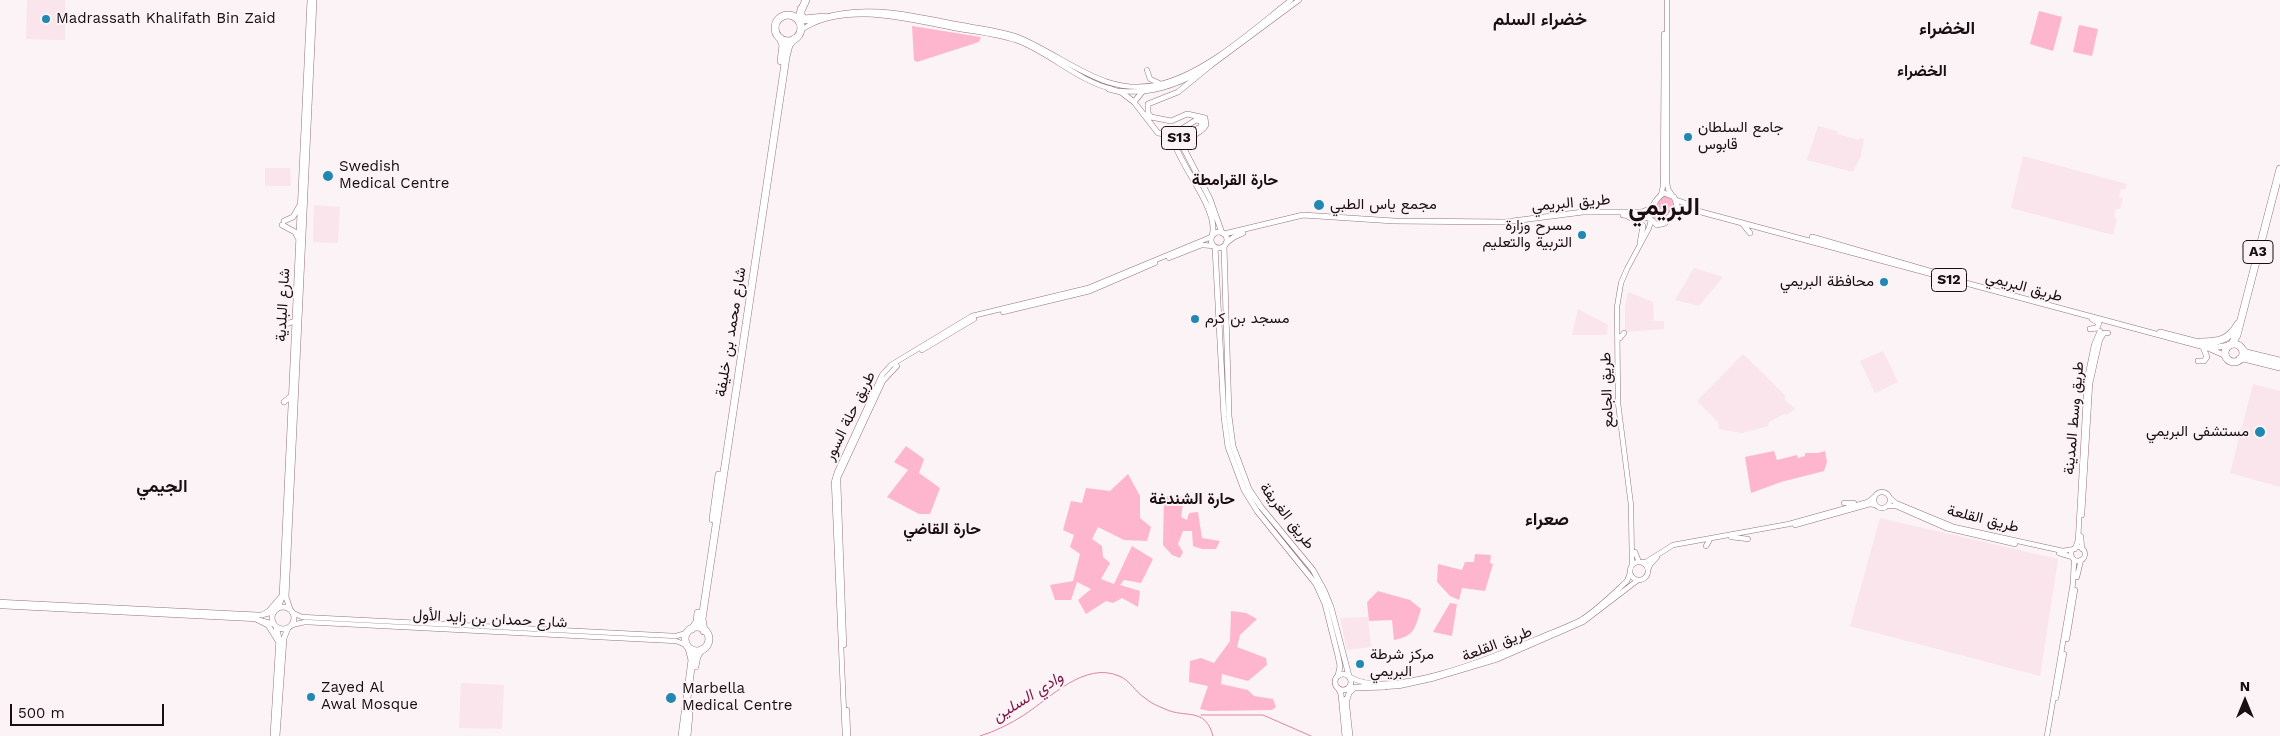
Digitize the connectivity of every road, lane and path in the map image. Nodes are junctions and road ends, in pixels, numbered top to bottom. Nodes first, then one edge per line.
1 (310, 0) edge
2 (314, 0) edge
3 (801, 0) edge
4 (806, 0) edge
5 (1291, 0) edge
6 (1299, 0) edge
7 (1665, 0) edge
8 (801, 9) junction
9 (788, 15) junction
10 (824, 17) junction
11 (799, 21) junction
12 (801, 30) junction
13 (780, 38) junction
14 (794, 39) junction
15 (1211, 65) junction
16 (1147, 70) dead end
17 (1166, 83) junction
18 (1148, 86) junction
19 (1110, 88) junction
20 (1143, 91) junction
21 (1134, 102) junction
22 (1144, 109) junction
23 (1188, 163) junction
24 (2280, 169) edge
25 (1661, 195) junction
26 (300, 196) junction
27 (1674, 197) junction
28 (300, 204) junction
29 (1652, 208) junction
30 (1673, 213) junction
31 (1627, 215) junction
32 (305, 219) junction
33 (1650, 219) junction
34 (1741, 222) junction
35 (1661, 225) junction
36 (1223, 233) junction
37 (1750, 233) dead end
38 (1212, 237) junction
39 (299, 241) junction
40 (1640, 243) junction
41 (1225, 244) junction
42 (1214, 246) junction
43 (2054, 307) junction
44 (295, 320) junction
45 (2241, 320) junction
46 (286, 324) dead end
47 (2090, 328) dead end
48 (1624, 333) dead end
49 (2108, 333) dead end
50 (2237, 335) junction
51 (1620, 338) junction
52 (2100, 339) junction
53 (2202, 345) junction
54 (2230, 345) junction
55 (2241, 348) junction
56 (2226, 356) junction
57 (2240, 359) junction
58 (2198, 360) dead end
59 (2280, 361) edge
60 (2280, 366) edge
61 (292, 396) junction
62 (284, 402) dead end
63 (1874, 497) junction
64 (1890, 498) junction
65 (1844, 503) dead end
66 (1862, 503) junction
67 (1875, 505) junction
68 (1888, 506) junction
69 (1792, 518) dead end
70 (1789, 524) junction
71 (1727, 531) dead end
72 (1742, 532) junction
73 (1731, 537) junction
74 (1279, 538) junction
75 (1748, 539) dead end
76 (2074, 549) junction
77 (2082, 549) junction
78 (1296, 550) junction
79 (2073, 559) junction
80 (2081, 560) junction
81 (1641, 562) junction
82 (1632, 565) junction
83 (1648, 570) junction
84 (1630, 573) junction
85 (1638, 580) junction
86 (282, 594) junction
87 (0, 602) edge
88 (0, 606) edge
89 (276, 610) junction
90 (292, 611) junction
91 (262, 615) junction
92 (256, 619) junction
93 (275, 625) junction
94 (290, 627) junction
95 (689, 631) junction
96 (704, 631) junction
97 (688, 646) junction
98 (279, 647) junction
99 (701, 650) junction
100 (1338, 676) junction
101 (1349, 676) junction
102 (1385, 687) junction
103 (1338, 688) junction
104 (1348, 688) junction
105 (1346, 703) junction
106 (273, 736) edge
107 (277, 736) edge
108 (682, 736) edge
109 (687, 736) edge
110 (847, 736) edge
111 (1345, 736) edge
112 (1350, 736) edge
113 (2048, 736) edge

1 - 26 main road, شارع البلدية
2 - 32 main road, شارع البلدية
3 - 9 highway
4 - 8 highway
5 - 17 main road
6 - 15 main road
7 - 25 main road
7 - 27 main road
8 - 10 highway
8 - 11 highway
9 - 11 highway
9 - 13 highway
10 - 11 main road
10 - 18 main road
11 - 12 highway
12 - 14 highway
12 - 19 main road
13 - 14 highway
13 - 95 highway, شارع محمد بن خليفة
14 - 96 highway, شارع محمد بن خليفة
15 - 20 main road
15 - 22 main road
16 - 17 main road
17 - 18 main road
18 - 19 main road
19 - 20 main road
19 - 21 main road
20 - 21 main road
21 - 22 main road
22 - 23 main road, S13
22 - 23 main road, S13
23 - 36 main road, S13
23 - 38 main road, S13
24 - 45 highway, A3
25 - 27 main road, S12
25 - 29 main road
26 - 28 main road, شارع البلدية
26 - 32 main road
27 - 30 main road
27 - 53 main road, طريق البريمي / S12
28 - 39 main road, شارع البلدية
28 - 39 main road
29 - 33 main road
29 - 36 main road, طريق البريمي
30 - 34 main road, طريق البريمي / S12
30 - 35 main road
31 - 33 main road, طريق البريمي
31 - 40 main road
31 - 41 main road, طريق البريمي
32 - 90 main road, شارع البلدية
33 - 35 main road
33 - 40 main road, طريق الجامع
34 - 37 main road
34 - 43 main road, طريق البريمي / S12
35 - 51 main road, طريق الجامع
36 - 38 main road, طريق البريمي
36 - 41 main road, طريق الغريفة
38 - 42 main road, طريق الغريفة
38 - 110 main road, طريق حلة السور
39 - 44 main road, شارع البلدية
40 - 82 main road, طريق الجامع
41 - 42 main road
41 - 78 main road, طريق الغريفة
42 - 74 main road, طريق الغريفة
42 - 110 main road, طريق حلة السور
43 - 47 main road
43 - 53 main road, طريق البريمي / S12
44 - 46 main road
44 - 61 main road, شارع البلدية
45 - 50 highway, A3
45 - 53 highway
48 - 51 main road
49 - 52 main road
50 - 54 highway, A3
50 - 55 highway, A3
51 - 81 main road, طريق الجامع
52 - 76 main road, طريق وسط المدينة
52 - 77 main road, طريق وسط المدينة
53 - 54 main road, طريق البريمي / S12
53 - 56 main road, طريق البريمي / S12
53 - 58 main road
54 - 55 highway
54 - 56 highway, A3
55 - 57 highway, A3
55 - 59 highway
56 - 57 highway
57 - 60 highway
61 - 62 main road
61 - 86 main road, شارع البلدية
63 - 64 main road
63 - 66 main road
63 - 67 main road
64 - 68 main road
64 - 76 main road, طريق القلعة
65 - 66 main road
66 - 70 main road
67 - 68 main road
67 - 73 main road
68 - 79 main road, طريق القلعة
69 - 70 main road
70 - 72 main road
71 - 72 main road
72 - 81 main road
73 - 75 main road
73 - 83 main road
74 - 78 main road
74 - 100 main road, طريق الغريفة
76 - 77 main road, طريق القلعة
76 - 79 main road
77 - 80 main road, طريق وسط المدينة
78 - 101 main road, طريق الغريفة
79 - 80 main road, طريق القلعة
79 - 113 main road
80 - 113 main road
81 - 82 main road
81 - 83 main road
82 - 84 main road
83 - 85 main road
84 - 85 main road
84 - 101 main road, طريق القلعة
85 - 102 main road, طريق القلعة
86 - 89 main road, شارع البلدية
86 - 91 main road
87 - 91 main road
88 - 92 main road
89 - 90 main road
89 - 91 main road
89 - 93 main road
90 - 94 main road
90 - 95 main road, شارع حمدان بن زايد الأول
92 - 93 main road
92 - 98 main road
93 - 94 main road
93 - 98 main road
94 - 97 main road, شارع حمدان بن زايد الأول
94 - 107 main road
95 - 96 highway
95 - 97 highway
96 - 99 highway
97 - 99 highway
97 - 108 highway
98 - 106 main road
99 - 109 highway
100 - 101 main road
100 - 103 main road
101 - 104 main road
102 - 104 main road, طريق القلعة
102 - 105 main road
103 - 104 main road
103 - 111 main road
104 - 105 main road
105 - 112 main road

